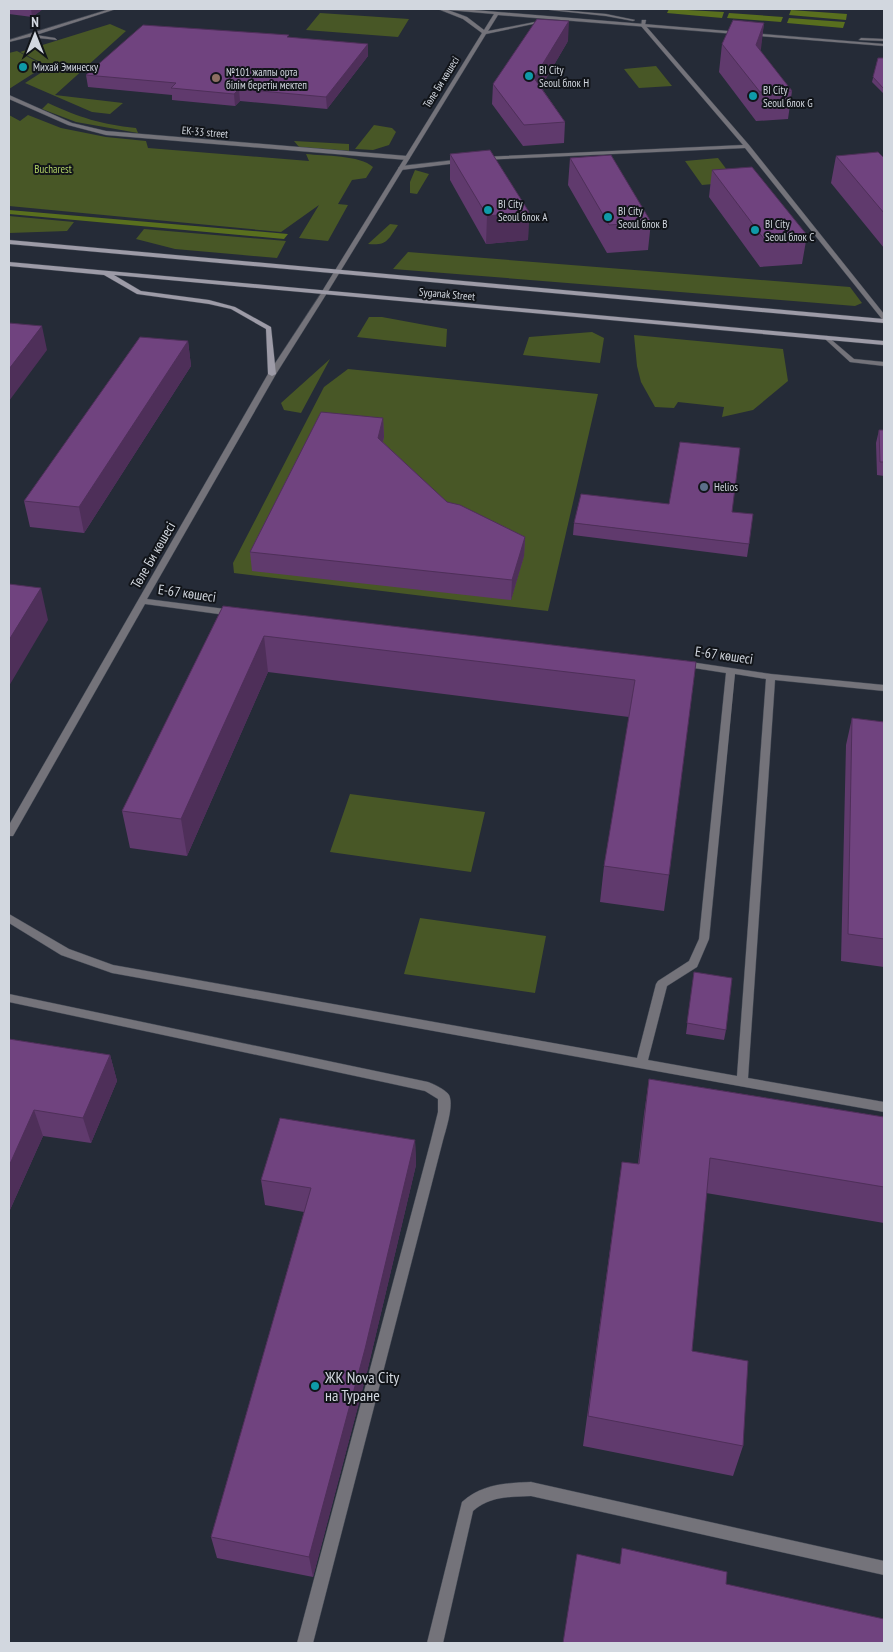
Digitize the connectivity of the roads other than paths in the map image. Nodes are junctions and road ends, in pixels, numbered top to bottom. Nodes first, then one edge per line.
1 (114, 9) edge
2 (440, 9) edge
3 (448, 9) edge
4 (550, 9) edge
5 (498, 10) edge
6 (558, 18) junction
7 (633, 20) junction
8 (643, 23) junction
9 (485, 32) junction
10 (28, 36) junction
11 (55, 39) dead end
12 (884, 40) edge
13 (9, 41) edge
14 (884, 45) edge
15 (9, 97) edge
16 (747, 146) junction
17 (407, 158) junction
18 (401, 168) junction
19 (9, 242) edge
20 (9, 264) edge
21 (337, 271) junction
22 (104, 273) junction
23 (324, 293) junction
24 (884, 319) edge
25 (827, 338) junction
26 (884, 343) edge
27 (884, 364) edge
28 (272, 374) junction
29 (142, 601) junction
30 (245, 615) edge
31 (671, 663) edge
32 (731, 670) junction
33 (771, 676) junction
34 (884, 688) edge
35 (9, 832) edge
36 (9, 918) edge
37 (9, 998) edge
38 (642, 1063) junction
39 (742, 1081) junction
40 (884, 1107) edge
41 (884, 1568) edge
42 (305, 1643) edge
43 (435, 1643) edge

1 - 10 street
2 - 9 street
3 - 5 street
4 - 7 street
5 - 6 street
5 - 7 street
5 - 9 street, Төле Би көшесі
6 - 8 street
6 - 9 street
7 - 8 street
8 - 12 street
8 - 14 street
8 - 16 street
9 - 17 street, Төле Би көшесі
10 - 11 street
10 - 13 street
15 - 17 street, EK-33 street
16 - 18 street
16 - 24 street
17 - 18 street, Төле Би көшесі
18 - 21 street, Төле Би көшесі
19 - 21 main road, Syganak Street
20 - 22 main road, Syganak Street
21 - 23 street, Төле Би көшесі
21 - 24 main road, Syganak Street
22 - 23 main road, Syganak Street
22 - 28 main road
23 - 25 main road, Syganak Street
23 - 28 street, Төле Би көшесі
25 - 26 main road, Syganak Street
25 - 27 street
28 - 29 street, Төле Би көшесі
29 - 30 street, Е-67 көшесі
29 - 35 street, Төле Би көшесі
31 - 32 street, Е-67 көшесі
32 - 33 street, Е-67 көшесі
32 - 38 street
33 - 34 street, Е-67 көшесі
33 - 39 street
36 - 38 street
37 - 42 street
38 - 39 street
39 - 40 street
41 - 43 street

